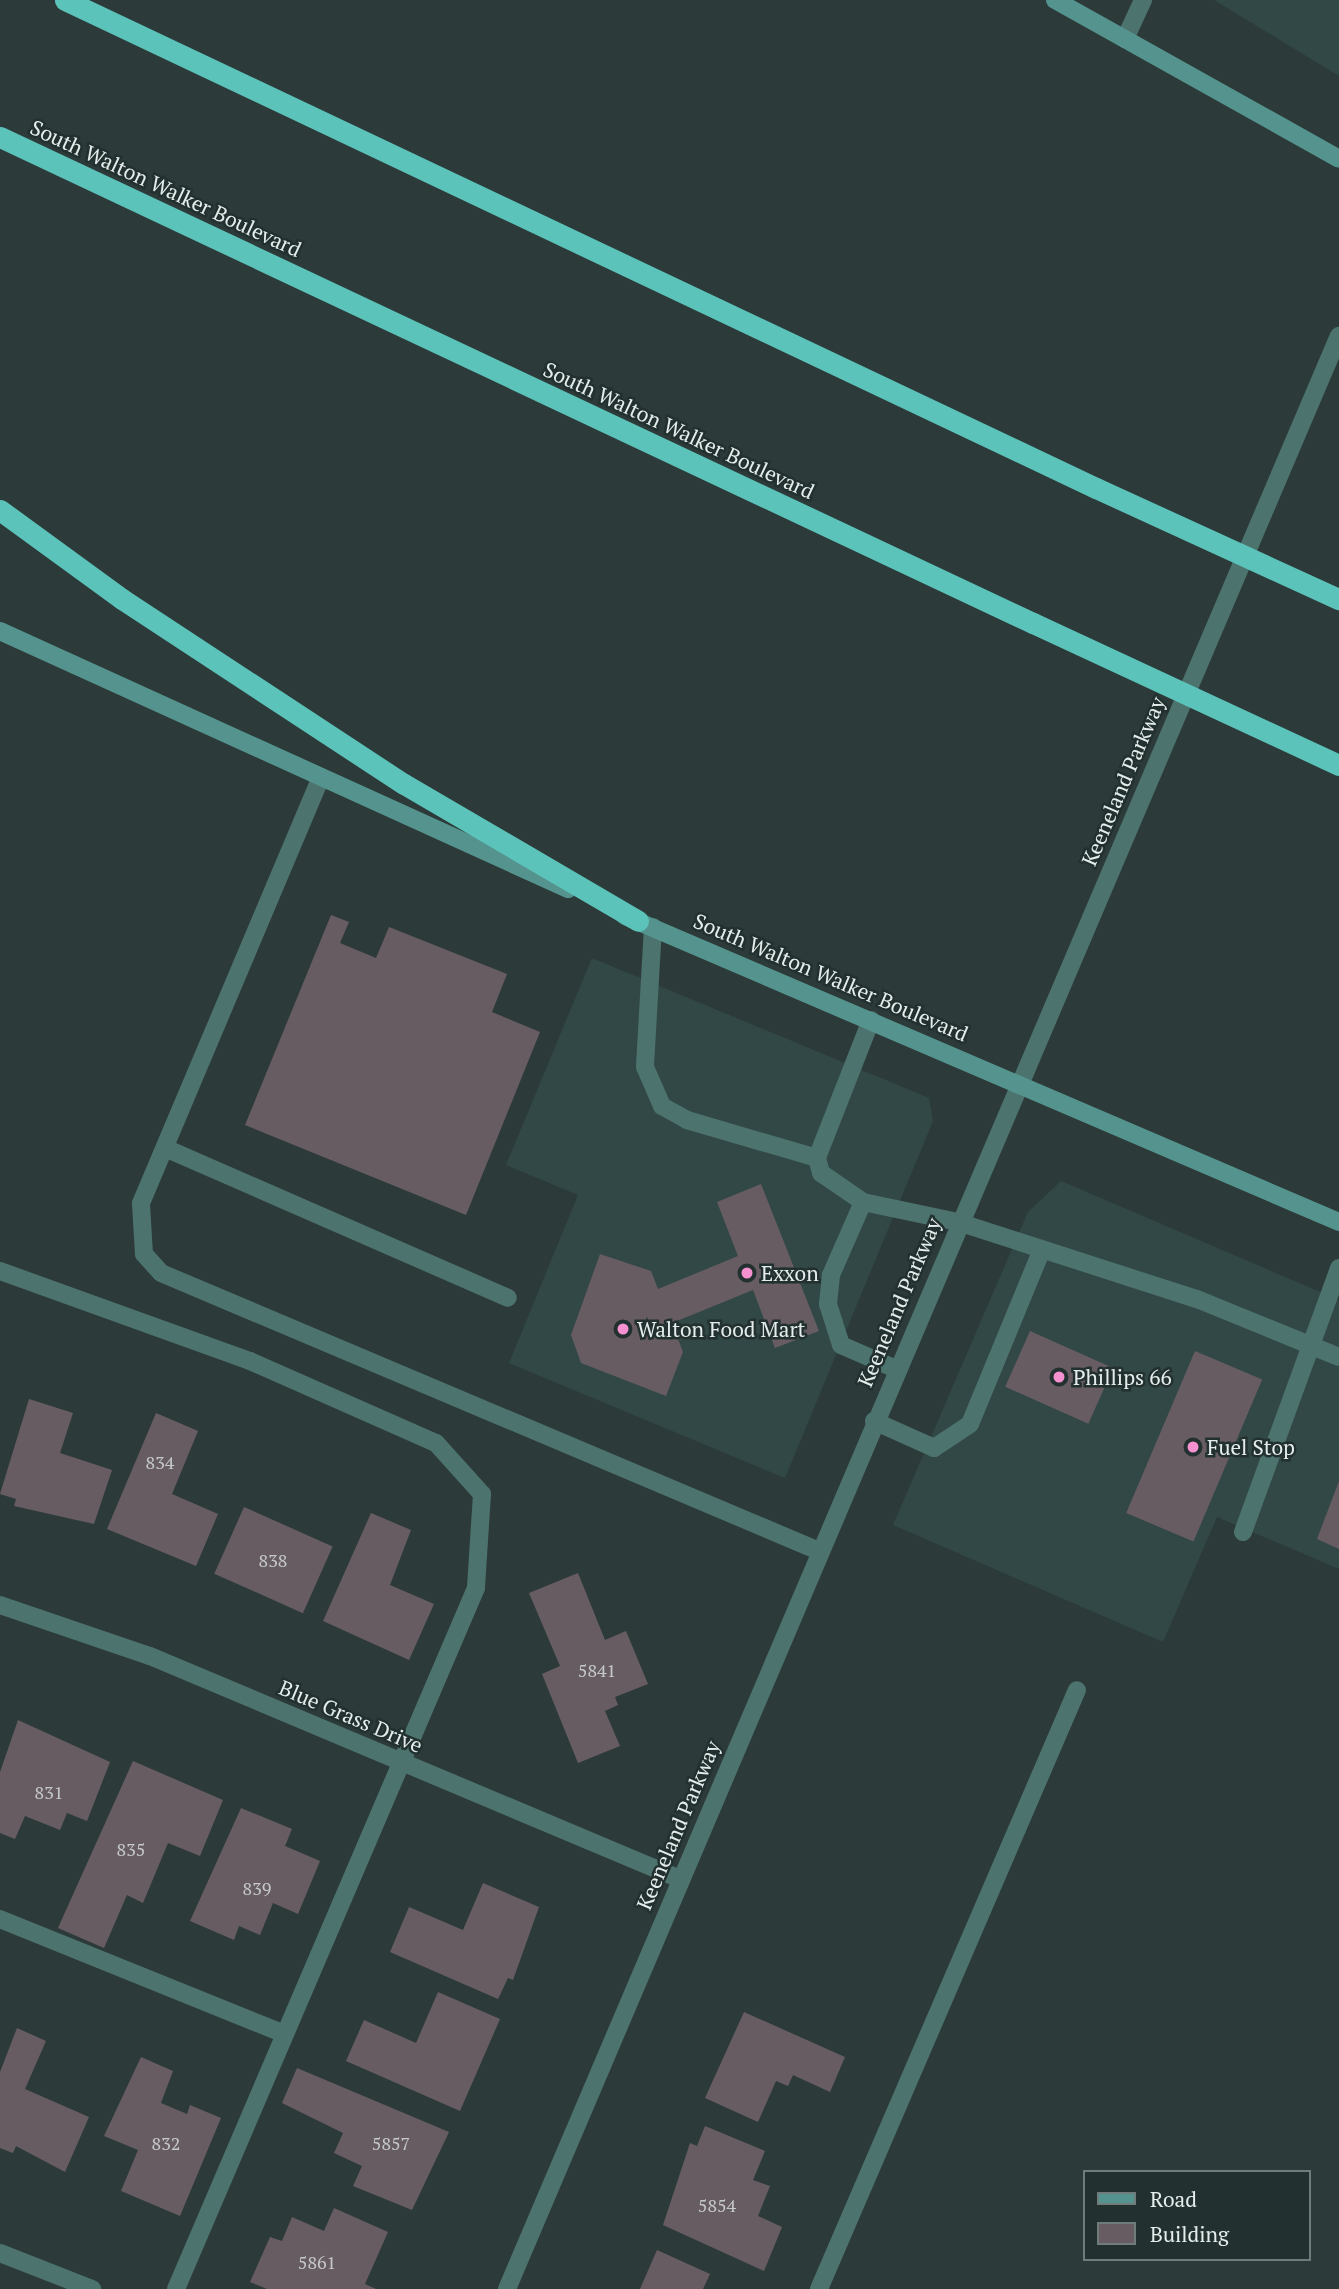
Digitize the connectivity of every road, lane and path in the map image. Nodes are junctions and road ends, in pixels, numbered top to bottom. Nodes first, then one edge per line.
1 (65, 0) edge
2 (1055, 0) edge
3 (1143, 0) edge
4 (1125, 39) junction
5 (0, 137) edge
6 (1339, 159) edge
7 (1339, 336) edge
8 (0, 510) edge
9 (1339, 599) edge
10 (0, 631) edge
11 (1339, 765) edge
12 (321, 777) junction
13 (645, 924) junction
14 (871, 1020) junction
15 (1018, 1083) junction
16 (165, 1148) junction
17 (817, 1158) junction
18 (863, 1202) junction
19 (958, 1222) junction
20 (1339, 1222) edge
21 (1042, 1249) junction
22 (1339, 1268) edge
23 (0, 1271) edge
24 (508, 1298) dead end
25 (1309, 1345) junction
26 (1339, 1357) edge
27 (896, 1368) junction
28 (874, 1421) junction
29 (1243, 1532) dead end
30 (820, 1550) junction
31 (0, 1605) edge
32 (1077, 1690) dead end
33 (399, 1760) junction
34 (680, 1879) junction
35 (0, 1919) edge
36 (282, 2033) junction
37 (0, 2253) edge
38 (92, 2289) edge
39 (176, 2289) edge
40 (507, 2289) edge
41 (819, 2289) edge

1 - 9 highway, bridge
2 - 4 main road
3 - 4 street
4 - 6 main road
5 - 11 highway, South Walton Walker Boulevard, bridge
7 - 15 street, Keeneland Parkway
8 - 13 highway
10 - 12 main road, South Walton Walker Boulevard
12 - 13 main road, South Walton Walker Boulevard
12 - 16 street
13 - 14 main road, South Walton Walker Boulevard
13 - 17 street
14 - 15 main road, South Walton Walker Boulevard
14 - 17 street
15 - 19 street, Keeneland Parkway
15 - 20 main road, South Walton Walker Boulevard
16 - 24 street
16 - 30 street
17 - 18 street
18 - 19 street
18 - 27 street
19 - 21 street
19 - 27 street, Keeneland Parkway
21 - 25 street
21 - 28 street
22 - 25 street
23 - 33 street
25 - 26 street
25 - 29 street
27 - 28 street, Keeneland Parkway
28 - 30 street, Keeneland Parkway
30 - 34 street, Keeneland Parkway
31 - 33 street, Blue Grass Drive
32 - 41 street
33 - 34 street, Blue Grass Drive
33 - 36 street
34 - 40 street, Keeneland Parkway
35 - 36 street
36 - 39 street
37 - 38 street

